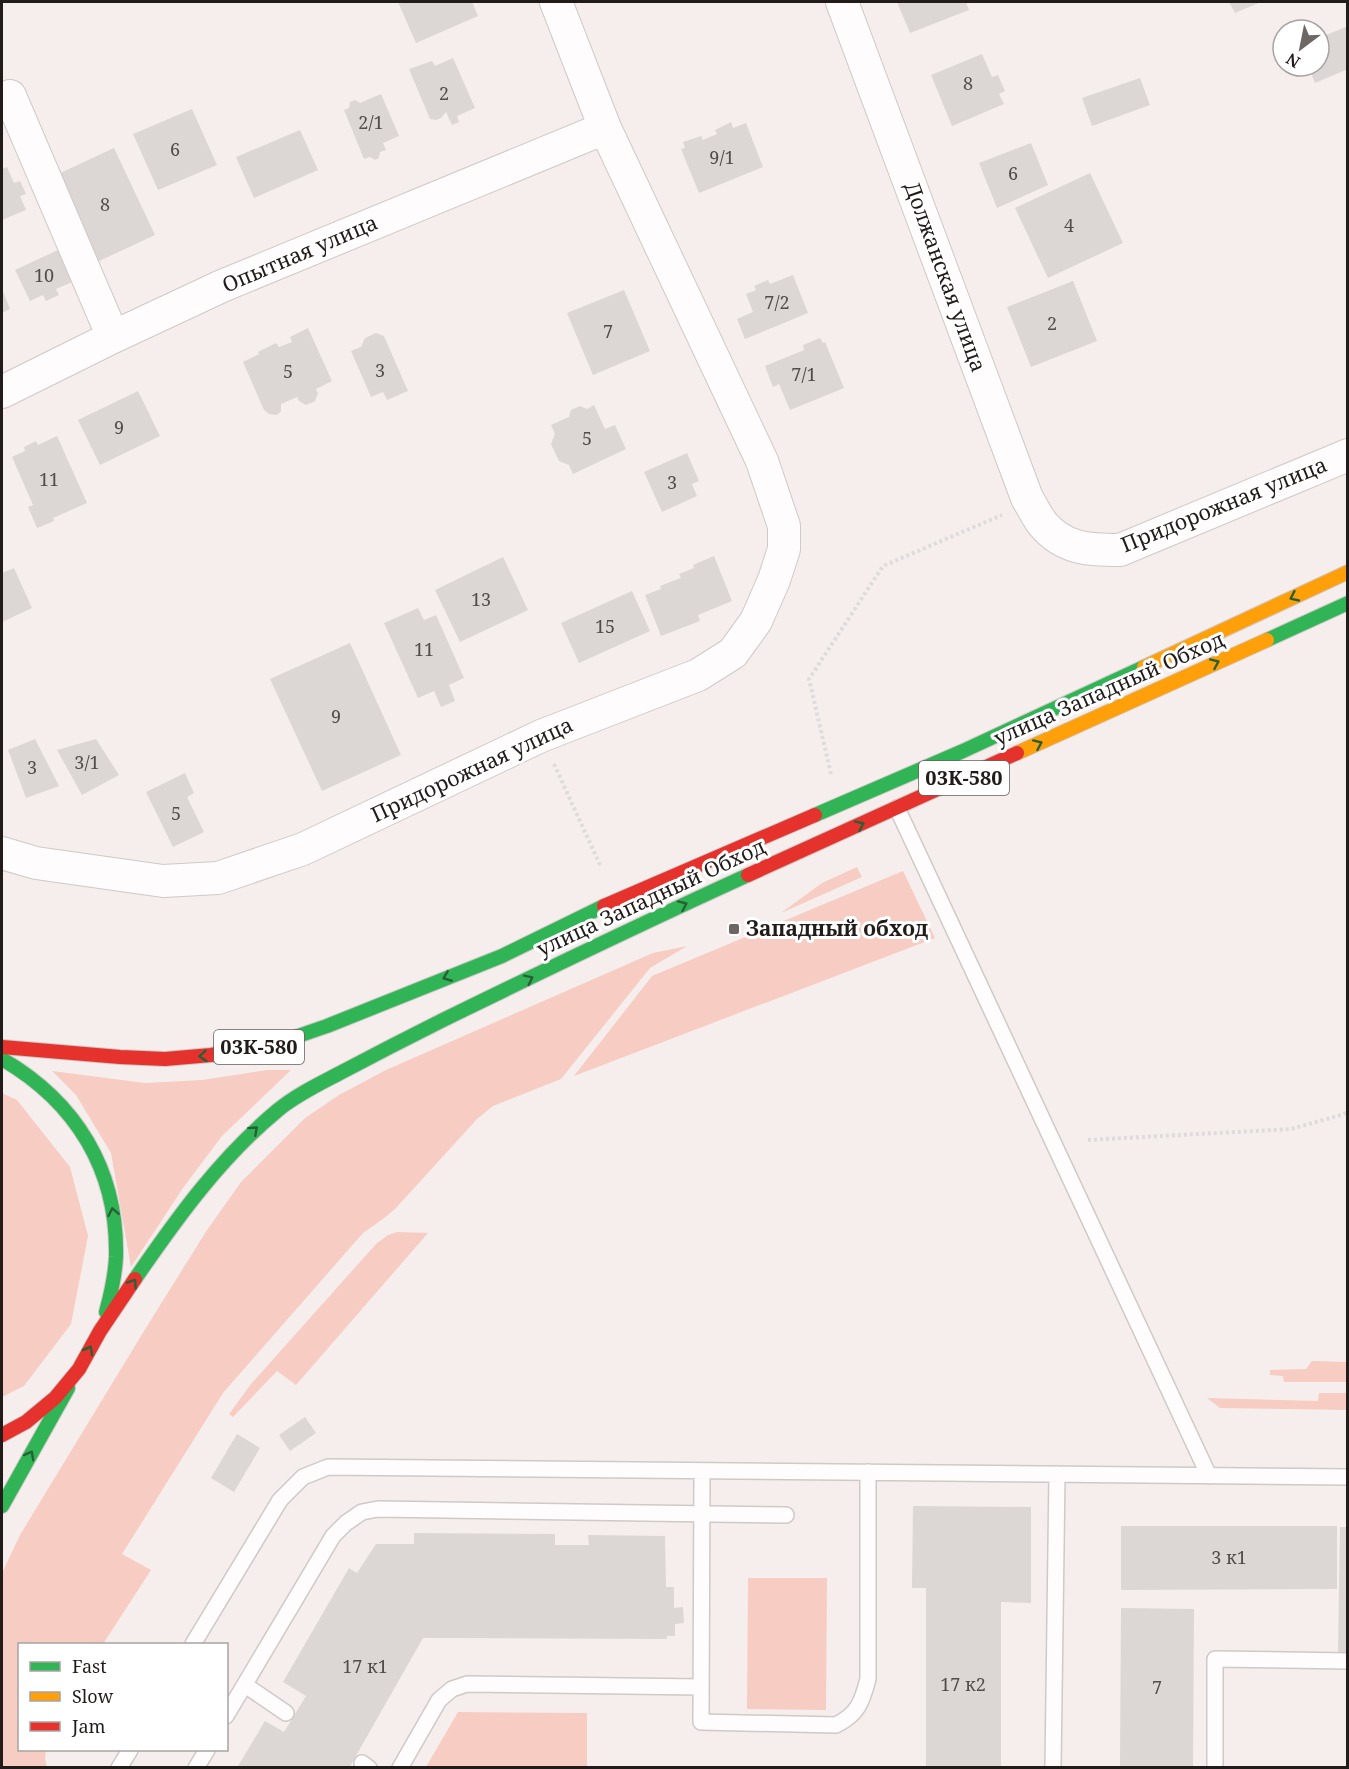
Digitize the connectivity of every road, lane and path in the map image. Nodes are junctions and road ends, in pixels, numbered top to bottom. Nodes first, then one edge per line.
1 (556, 2) edge
2 (842, 2) edge
3 (10, 96) dead end
4 (604, 128) junction
5 (112, 337) junction
6 (2, 392) edge
7 (1347, 454) edge
8 (1030, 503) junction
9 (1064, 542) joint
10 (1347, 572) edge
11 (1347, 603) edge
12 (541, 736) junction
13 (831, 776) dead end
14 (897, 808) junction
15 (2, 853) edge
16 (601, 867) dead end
17 (2, 1047) edge
18 (2, 1059) edge
19 (1347, 1112) edge
20 (1088, 1140) dead end
21 (100, 1331) junction
22 (79, 1369) junction
23 (2, 1435) edge
24 (702, 1471) junction
25 (868, 1472) junction
26 (1057, 1474) junction
27 (1209, 1476) junction
28 (1347, 1478) edge
29 (2, 1506) edge
30 (702, 1513) junction
31 (786, 1515) dead end
32 (194, 1643) edge
33 (1347, 1661) edge
34 (245, 1685) junction
35 (701, 1688) junction
36 (228, 1713) edge
37 (286, 1713) dead end
38 (129, 1751) edge
39 (206, 1751) edge
40 (119, 1767) edge
41 (196, 1767) edge
42 (400, 1767) edge
43 (1053, 1767) edge
44 (1215, 1767) edge

1 - 4 street
2 - 8 street, Должанская улица
3 - 5 street
4 - 5 street, Опытная улица
4 - 12 street, Придорожная улица
5 - 6 street, Опытная улица
7 - 9 street, Придорожная улица
8 - 9 street, Должанская улица
8 - 13 path
10 -> 17 main road, улица Западный Обход / 03К-580
14 -> 11 main road, улица Западный Обход / 03К-580
12 - 15 street, Придорожная улица
12 - 16 path
21 -> 14 main road, улица Западный Обход / 03К-580
14 - 27 lane
21 -> 18 main road, 03К-580
19 - 20 path
22 -> 21 main road, улица Западный Обход / 03К-580
22 - 23 main road, 03К-580
29 -> 22 main road
24 - 25 lane
24 - 30 lane
24 - 32 lane
25 - 26 lane
25 - 35 lane
26 - 27 lane
26 - 43 lane
27 - 28 lane
30 - 31 lane
30 - 34 lane
30 - 35 lane
33 - 44 lane
34 - 36 lane
34 - 37 lane
35 - 42 lane
38 - 40 lane
39 - 41 lane

